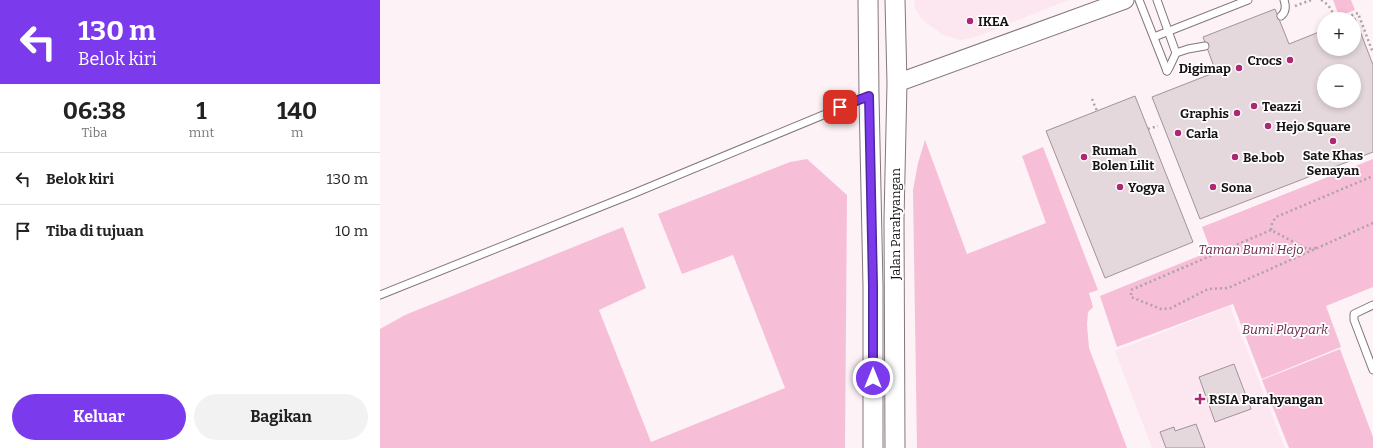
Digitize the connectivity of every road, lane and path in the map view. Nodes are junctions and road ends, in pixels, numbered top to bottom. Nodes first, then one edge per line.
1 (868, 0) edge
2 (895, 0) edge
3 (1126, 0) edge
4 (1139, 0) edge
5 (1157, 0) edge
6 (1248, 0) edge
7 (1284, 0) edge
8 (1311, 0) edge
9 (1321, 0) edge
10 (1285, 9) junction
11 (1332, 12) edge
12 (1281, 16) dead end
13 (1361, 21) edge
14 (1168, 31) junction
15 (1154, 37) junction
16 (1205, 46) dead end
17 (1176, 53) junction
18 (1373, 53) edge
19 (897, 83) junction
20 (869, 96) junction
21 (1092, 99) dead end
22 (1097, 111) dead end
23 (1158, 126) dead end
24 (1148, 130) dead end
25 (1373, 176) edge
26 (1373, 223) edge
27 (1271, 230) junction
28 (1316, 248) junction
29 (380, 295) edge
30 (1373, 305) edge
31 (1373, 370) edge
32 (873, 448) edge
33 (895, 448) edge

1 - 20 main road, Jalan Parahyangan
2 - 19 main road, Jalan Parahyangan
3 - 19 street
4 - 15 lane
5 - 14 lane
6 - 14 lane
7 - 10 lane
8 - 10 path
9 - 11 path
10 - 12 lane
13 - 18 path
14 - 15 lane
14 - 17 lane
15 - 17 lane
16 - 17 lane
19 - 33 main road, Jalan Parahyangan
20 - 29 lane
20 - 32 main road, Jalan Parahyangan
21 - 22 path
23 - 24 path
25 - 27 path
26 - 28 path
27 - 28 path
27 - 28 path
30 - 31 lane

